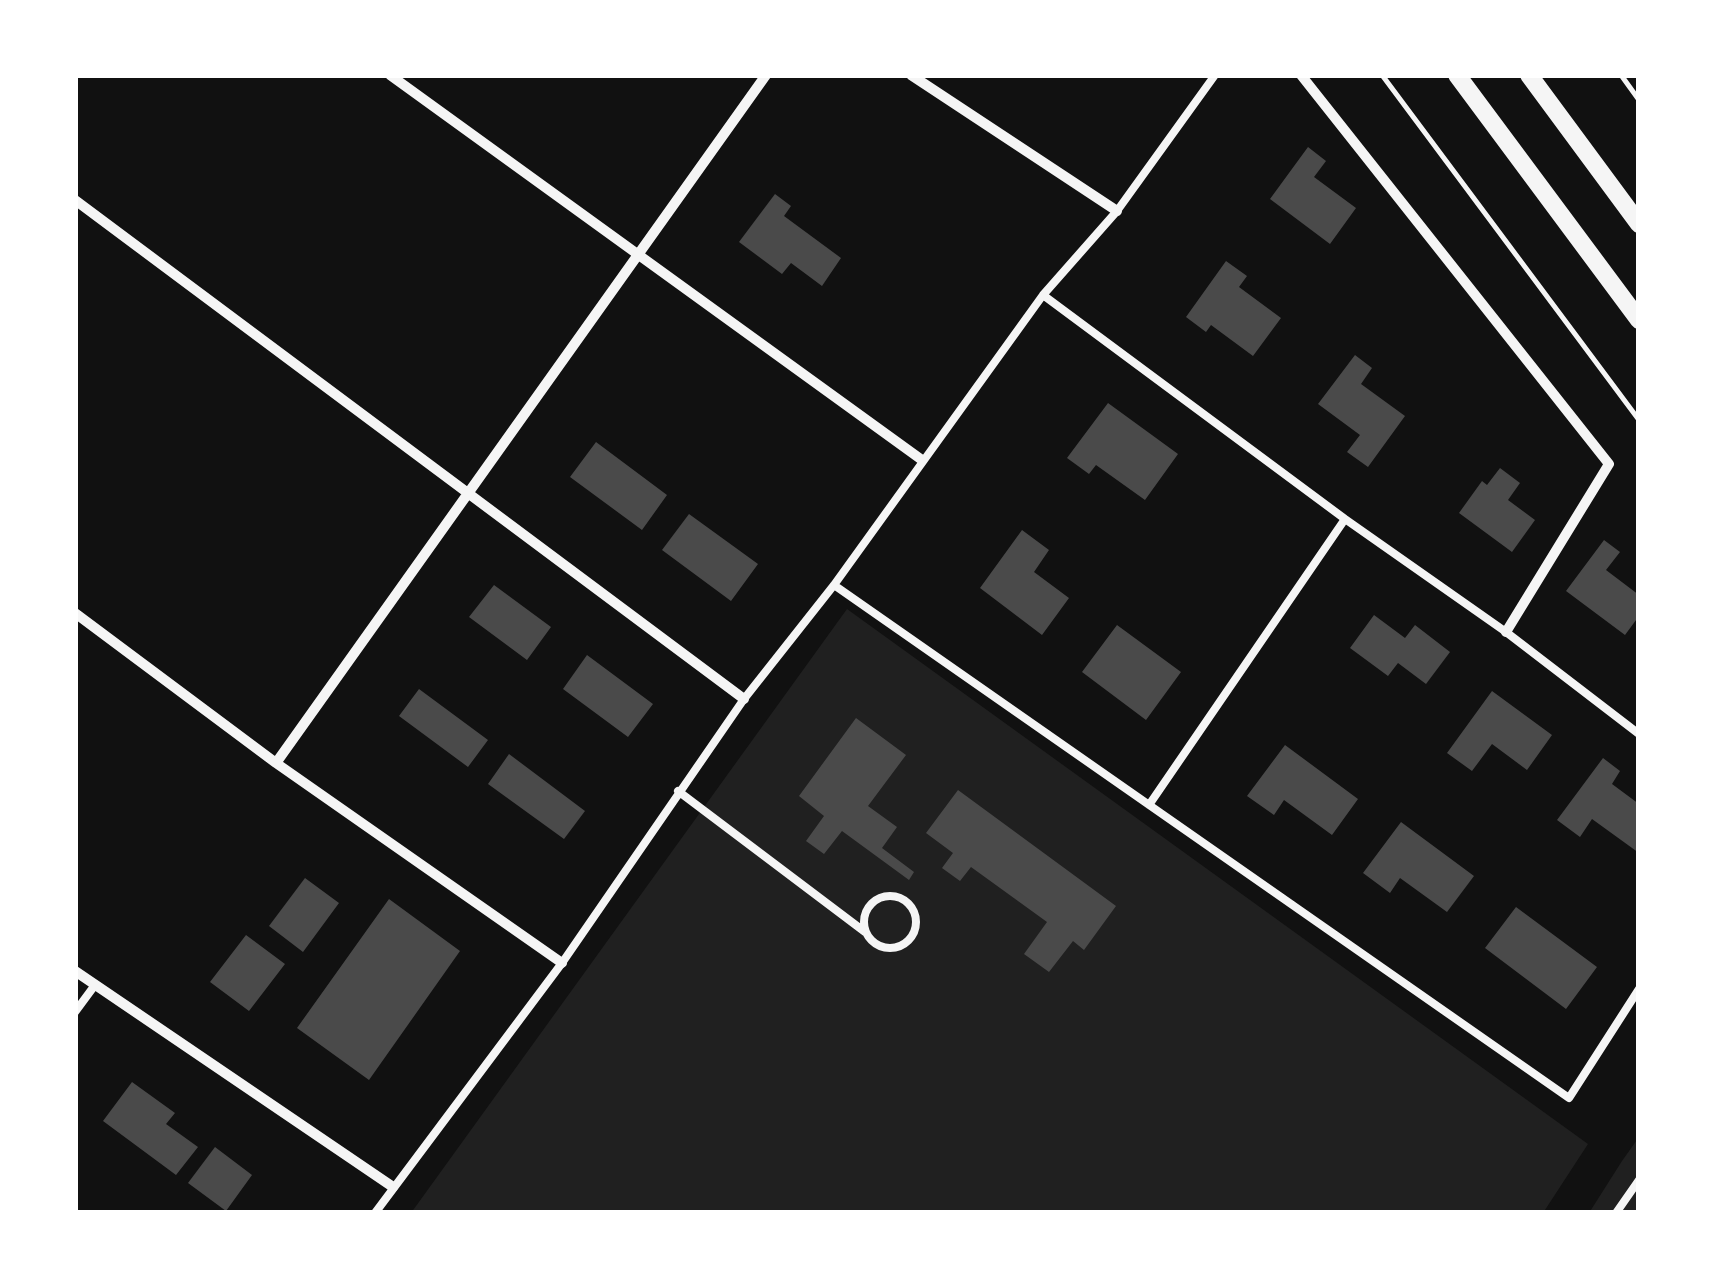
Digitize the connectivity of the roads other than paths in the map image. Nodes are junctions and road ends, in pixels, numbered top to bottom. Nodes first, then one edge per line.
1 (390, 75) edge
2 (766, 75) edge
3 (912, 75) edge
4 (1215, 75) edge
5 (1301, 75) edge
6 (1457, 75) edge
7 (1528, 75) edge
8 (75, 200) edge
9 (1117, 211) junction
10 (1639, 224) edge
11 (636, 256) junction
12 (1043, 295) junction
13 (1639, 320) edge
14 (922, 460) junction
15 (468, 492) junction
16 (1345, 519) junction
17 (834, 585) junction
18 (75, 613) edge
19 (1506, 632) junction
20 (744, 699) junction
21 (1639, 734) edge
22 (276, 762) junction
23 (678, 791) junction
24 (1149, 804) junction
25 (865, 932) junction
26 (562, 964) junction
27 (75, 971) edge
28 (94, 985) junction
29 (1639, 989) edge
30 (75, 1012) edge
31 (1639, 1180) edge
32 (393, 1186) junction
33 (375, 1213) edge
34 (1616, 1213) edge

1 - 11 street
2 - 11 street
3 - 9 street
4 - 9 lane
5 - 19 street
6 - 13 street
7 - 10 street
8 - 15 street
9 - 12 lane
11 - 14 street
11 - 15 street
12 - 14 lane
12 - 16 lane
14 - 17 lane
15 - 20 street
15 - 22 street
16 - 19 lane
16 - 24 lane
17 - 20 lane
17 - 24 lane
18 - 22 street
19 - 21 lane
20 - 23 lane
22 - 26 street
23 - 25 lane
23 - 26 lane
24 - 29 lane
25 - 25 lane
26 - 32 lane
27 - 28 street
28 - 30 lane
28 - 32 street
31 - 34 lane
32 - 33 lane

